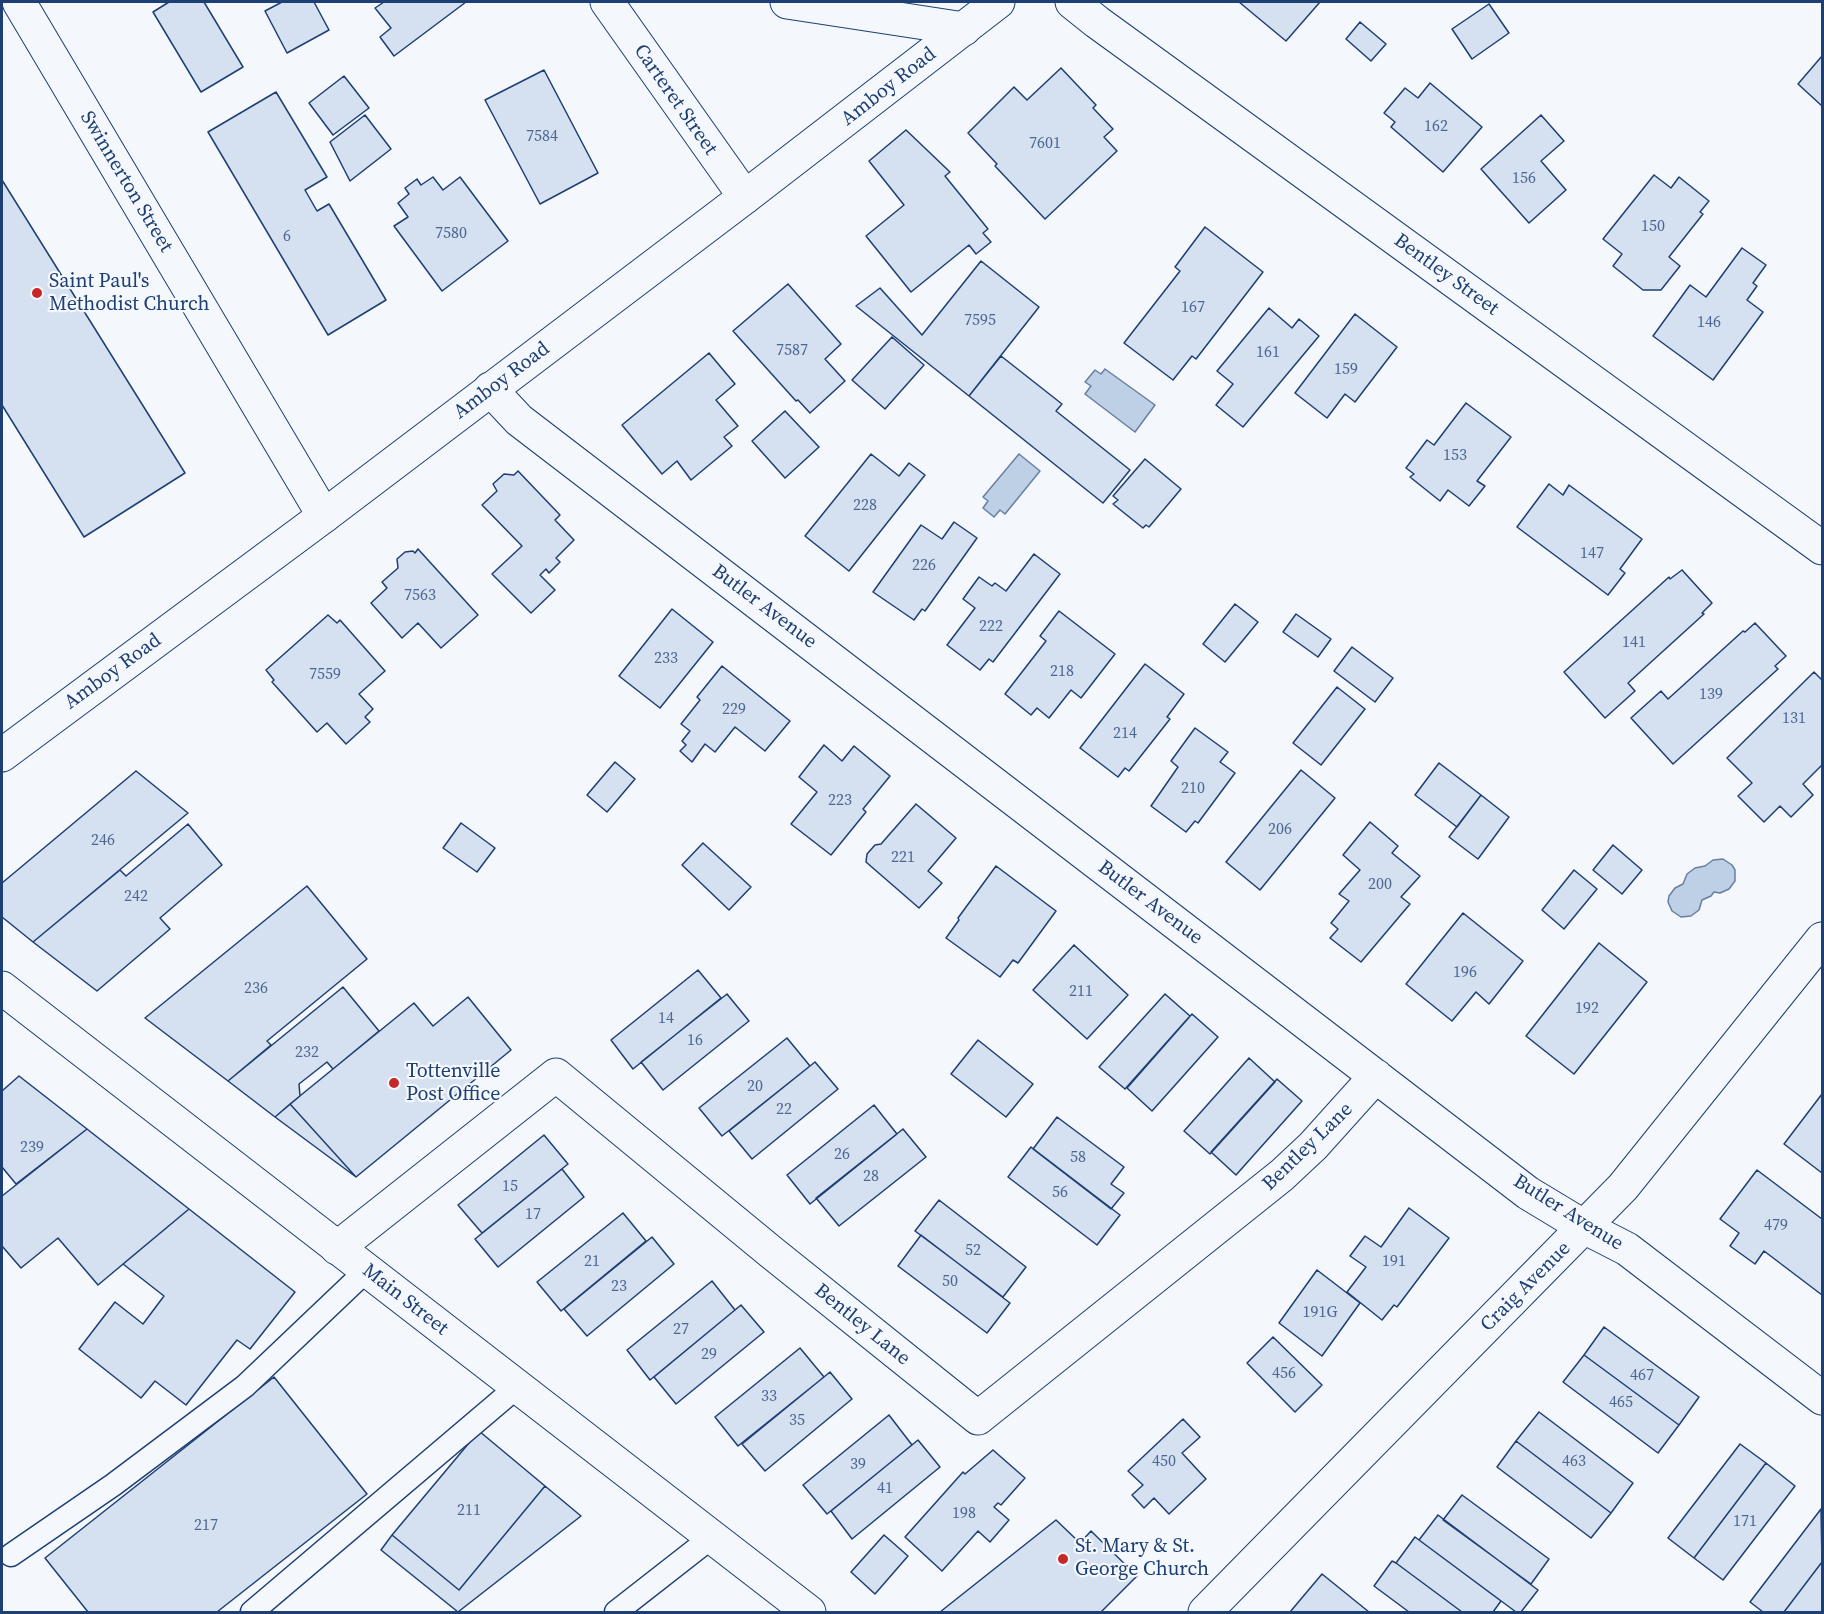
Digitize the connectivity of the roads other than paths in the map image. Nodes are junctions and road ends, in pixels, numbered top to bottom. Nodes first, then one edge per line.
1 (20, 2) edge
2 (607, 2) edge
3 (787, 2) edge
4 (998, 2) edge
5 (1072, 2) edge
6 (964, 29) junction
7 (745, 197) junction
8 (490, 389) junction
9 (324, 516) junction
10 (1822, 548) edge
11 (2, 754) edge
12 (1822, 939) edge
13 (2, 988) edge
14 (1376, 1076) junction
15 (1586, 1228) junction
16 (337, 1248) junction
17 (368, 1270) junction
18 (517, 1387) junction
19 (1822, 1398) edge
20 (712, 1538) junction
21 (11, 1555) dead end
22 (252, 1612) edge
23 (616, 1612) edge
24 (809, 1612) edge
25 (1205, 1612) edge

1 - 9 street, Swinnerton Street
2 - 7 street, Carteret Street
3 - 6 street
4 - 6 street, Amboy Road
5 - 10 street, Bentley Street
6 - 7 street, Amboy Road
7 - 8 street, Amboy Road
8 - 9 street, Amboy Road
8 - 14 street, Butler Avenue
9 - 11 street, Amboy Road
12 - 15 street, Craig Avenue
13 - 16 street, Main Street
14 - 15 street, Butler Avenue
14 - 16 street, Bentley Lane
15 - 19 street, Butler Avenue
15 - 25 street, Craig Avenue
16 - 17 street, Main Street
17 - 18 street, Main Street
17 - 21 lane
18 - 20 street, Main Street
18 - 22 lane
20 - 23 lane
20 - 24 street, Main Street

